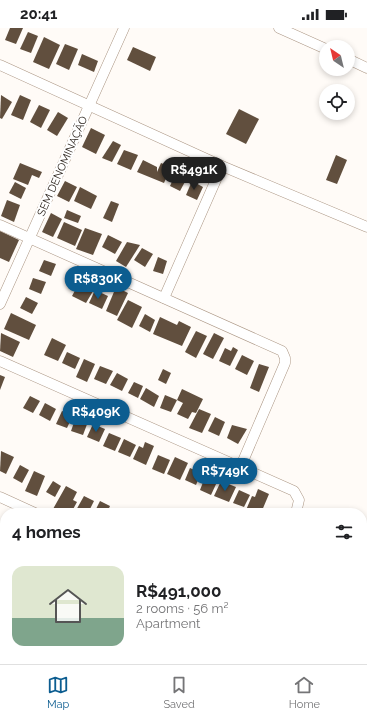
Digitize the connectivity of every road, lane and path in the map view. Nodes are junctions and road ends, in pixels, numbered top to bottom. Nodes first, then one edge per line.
1 (124, 28) edge
2 (279, 28) edge
3 (319, 46) edge
4 (355, 62) edge
5 (0, 65) edge
6 (367, 68) edge
7 (90, 105) junction
8 (222, 166) junction
9 (0, 225) edge
10 (367, 226) edge
11 (30, 238) junction
12 (164, 298) junction
13 (0, 304) edge
14 (0, 361) edge
15 (240, 468) junction
16 (0, 497) edge
17 (24, 508) edge
18 (297, 508) edge

1 - 7 street, SEM DENOMINAÇÃO
2 - 3 street
4 - 6 street
5 - 7 street
7 - 8 street
7 - 11 street, SEM DENOMINAÇÃO
8 - 10 street
8 - 12 street
9 - 11 street
11 - 12 street
11 - 13 street, SEM DENOMINAÇÃO
12 - 15 street
14 - 15 street
15 - 18 street
16 - 17 street

